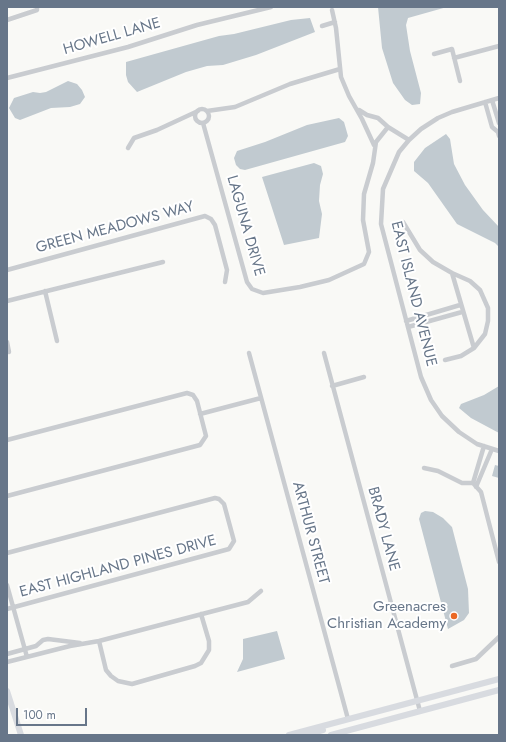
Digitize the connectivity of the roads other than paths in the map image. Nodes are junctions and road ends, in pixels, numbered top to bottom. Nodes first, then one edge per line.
1 (271, 7) edge
2 (37, 9) edge
3 (332, 10) dead end
4 (7, 20) edge
5 (335, 22) junction
6 (322, 26) dead end
7 (499, 46) edge
8 (434, 54) dead end
9 (454, 58) junction
10 (340, 69) junction
11 (7, 78) edge
12 (460, 81) dead end
13 (499, 98) edge
14 (492, 100) junction
15 (485, 102) junction
16 (356, 108) junction
17 (198, 111) junction
18 (207, 111) junction
19 (203, 123) junction
20 (499, 123) edge
21 (388, 128) junction
22 (499, 132) edge
23 (410, 140) junction
24 (375, 147) junction
25 (128, 148) dead end
26 (403, 222) dead end
27 (163, 262) dead end
28 (7, 270) edge
29 (452, 273) junction
30 (225, 282) dead end
31 (45, 291) junction
32 (7, 301) edge
33 (460, 305) junction
34 (462, 312) junction
35 (406, 321) junction
36 (408, 328) junction
37 (57, 341) dead end
38 (7, 342) edge
39 (474, 348) junction
40 (9, 352) dead end
41 (249, 353) dead end
42 (324, 353) dead end
43 (445, 360) dead end
44 (364, 377) dead end
45 (332, 386) junction
46 (261, 398) junction
47 (200, 414) junction
48 (7, 440) edge
49 (484, 446) junction
50 (492, 449) junction
51 (499, 451) edge
52 (424, 468) dead end
53 (475, 485) junction
54 (7, 496) edge
55 (7, 553) edge
56 (499, 562) edge
57 (7, 585) edge
58 (261, 591) dead end
59 (13, 607) junction
60 (7, 609) edge
61 (201, 614) junction
62 (499, 637) edge
63 (99, 641) junction
64 (82, 643) junction
65 (24, 649) junction
66 (7, 654) edge
67 (27, 657) junction
68 (7, 662) edge
69 (452, 666) dead end
70 (499, 679) edge
71 (499, 690) edge
72 (7, 691) edge
73 (417, 701) junction
74 (420, 711) junction
75 (348, 719) junction
76 (330, 724) junction
77 (21, 735) edge
78 (289, 735) edge
79 (306, 735) edge
80 (331, 735) edge

1 - 11 street, HOWELL LANE
2 - 4 street
3 - 5 street
5 - 6 street
5 - 10 street
7 - 9 street
8 - 9 street
9 - 12 street
10 - 16 street
10 - 18 street
13 - 14 street, EAST ISLAND AVENUE
14 - 15 street, EAST ISLAND AVENUE
14 - 20 street
15 - 22 street
15 - 23 street, EAST ISLAND AVENUE
16 - 21 street
16 - 24 street
17 - 18 street
17 - 19 street
17 - 25 street
18 - 19 street
19 - 24 street, LAGUNA DRIVE
21 - 23 street
21 - 24 street, LAGUNA DRIVE
23 - 35 street, EAST ISLAND AVENUE
26 - 29 street
27 - 31 street
28 - 30 street, GREEN MEADOWS WAY
29 - 33 street
29 - 39 street
31 - 32 street
31 - 37 street
33 - 34 street
33 - 35 street
34 - 36 street
34 - 39 street
35 - 36 street, EAST ISLAND AVENUE
36 - 49 street, EAST ISLAND AVENUE
38 - 40 street
39 - 43 street
41 - 46 street, ARTHUR STREET
42 - 45 street, BRADY LANE
44 - 45 street
45 - 73 street, BRADY LANE
46 - 47 street
46 - 75 street, ARTHUR STREET
47 - 48 street
47 - 54 street
49 - 50 street, EAST ISLAND AVENUE
49 - 53 street
50 - 51 street, EAST ISLAND AVENUE
50 - 53 street
52 - 53 street
53 - 56 street
55 - 59 street, EAST HIGHLAND PINES DRIVE
57 - 59 street
58 - 61 street
59 - 60 street, EAST HIGHLAND PINES DRIVE
59 - 65 street
61 - 63 street
61 - 63 street
62 - 69 street
63 - 64 street
64 - 65 street
64 - 67 street
65 - 66 street
65 - 67 street
67 - 68 street
70 - 73 main road
71 - 74 main road
72 - 77 main road
73 - 74 street, BRADY LANE
73 - 75 main road
74 - 80 main road
75 - 76 main road
76 - 78 main road
76 - 79 main road

